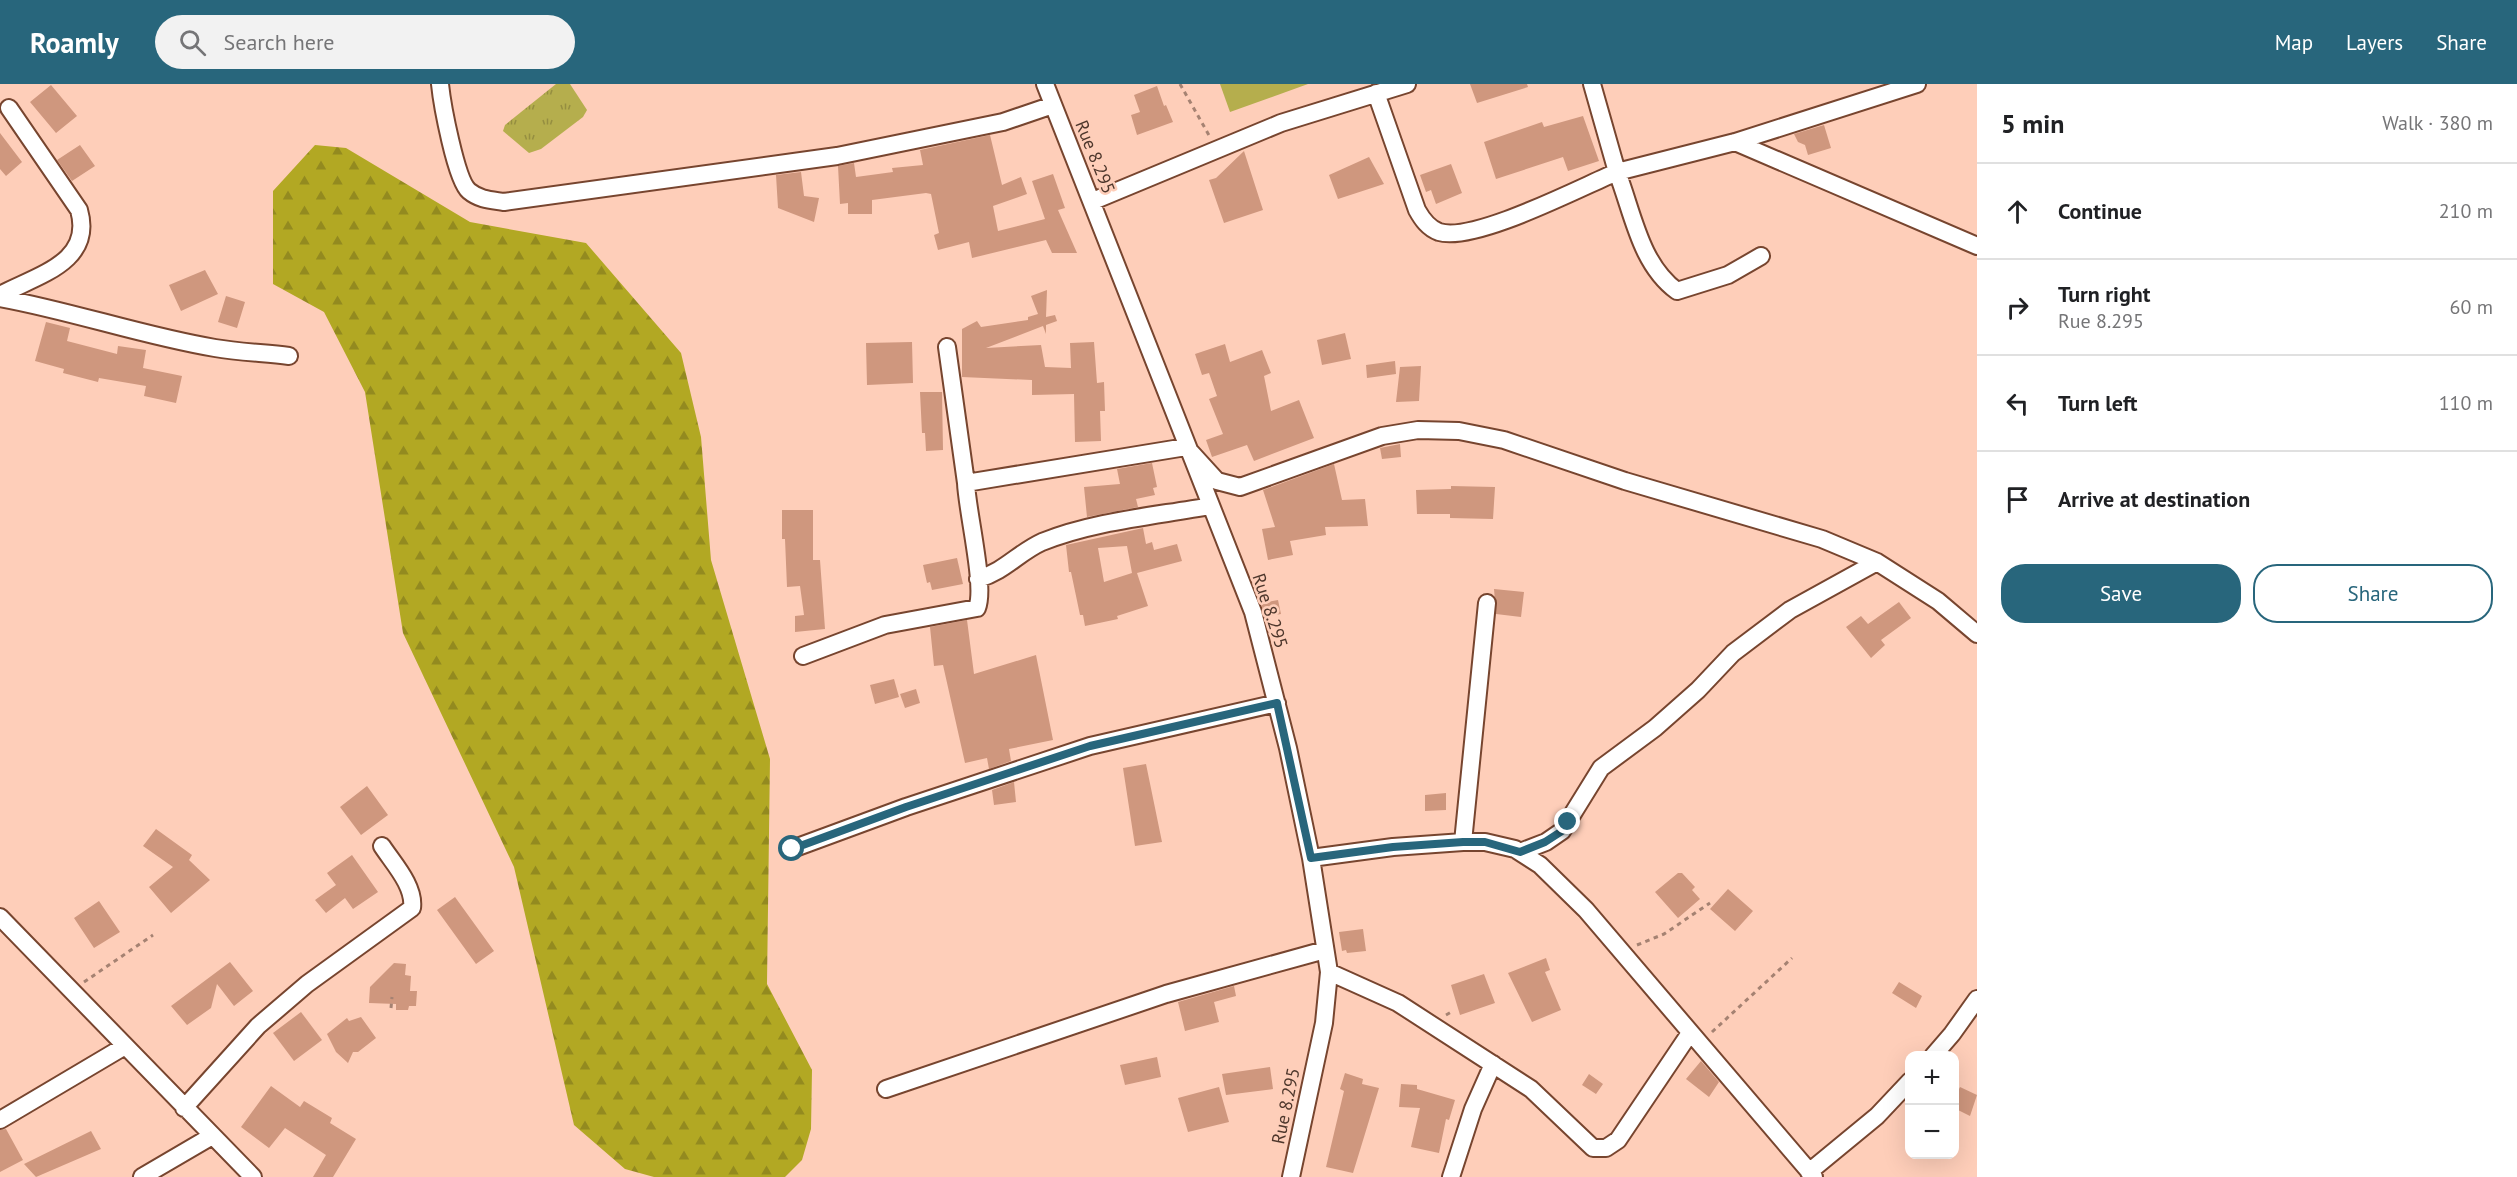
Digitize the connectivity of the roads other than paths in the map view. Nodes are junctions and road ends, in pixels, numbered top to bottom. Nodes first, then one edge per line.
1 (440, 84) edge
2 (1045, 84) edge
3 (1407, 84) edge
4 (1592, 84) edge
5 (1917, 84) edge
6 (1376, 93) junction
7 (1053, 105) junction
8 (9, 108) dead end
9 (1735, 142) junction
10 (1617, 172) junction
11 (1093, 201) junction
12 (1977, 246) edge
13 (1761, 256) dead end
14 (0, 296) edge
15 (947, 346) dead end
16 (289, 356) dead end
17 (1186, 447) junction
18 (966, 483) junction
19 (1210, 506) junction
20 (1877, 562) junction
21 (978, 579) junction
22 (1487, 603) dead end
23 (1977, 634) edge
24 (803, 656) dead end
25 (1277, 703) junction
26 (1463, 842) junction
27 (382, 846) dead end
28 (792, 849) dead end
29 (1520, 852) junction
30 (1311, 858) junction
31 (0, 917) edge
32 (1325, 950) junction
33 (1329, 972) junction
34 (1977, 999) edge
35 (1695, 1038) junction
36 (125, 1046) junction
37 (1937, 1051) edge
38 (1493, 1064) junction
39 (1905, 1086) edge
40 (886, 1089) dead end
41 (184, 1108) junction
42 (0, 1120) edge
43 (212, 1136) junction
44 (1812, 1175) edge
45 (142, 1177) edge
46 (253, 1177) edge
47 (1291, 1177) edge
48 (1451, 1177) edge

1 - 7 street
2 - 7 street, Rue 8.295
3 - 6 street
4 - 10 street
5 - 9 street
6 - 10 street
6 - 11 street
7 - 11 street, Rue 8.295
8 - 14 street
9 - 10 street
9 - 12 street
10 - 13 street
11 - 17 street, Rue 8.295
14 - 16 street
15 - 18 street
17 - 18 street
17 - 19 street, Rue 8.295
17 - 20 street
18 - 21 street
19 - 21 street
19 - 25 street, Rue 8.295
20 - 23 street
20 - 29 street
21 - 24 street
22 - 26 street
25 - 28 street
25 - 30 street, Rue 8.295
26 - 29 street
26 - 30 street
27 - 41 street
29 - 35 street
30 - 32 street, Rue 8.295
31 - 36 street
32 - 33 street, Rue 8.295
32 - 40 street
33 - 38 street
33 - 47 street, Rue 8.295
34 - 37 street
35 - 38 street
35 - 44 street
36 - 41 street
36 - 42 street
38 - 48 street
39 - 44 street
41 - 43 street
43 - 45 street
43 - 46 street

